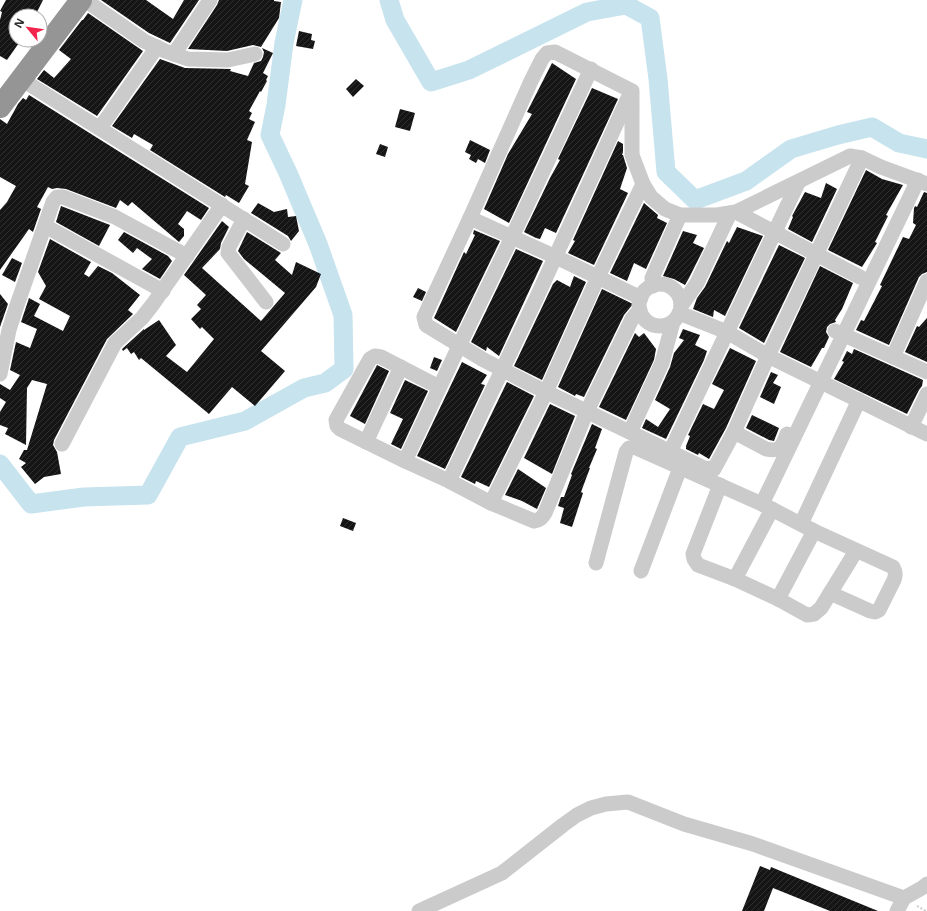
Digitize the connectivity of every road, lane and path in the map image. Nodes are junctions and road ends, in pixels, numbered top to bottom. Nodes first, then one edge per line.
1 (63, 0) edge
2 (81, 0) edge
3 (85, 0) edge
4 (210, 0) edge
5 (48, 20) edge
6 (157, 47) junction
7 (27, 48) edge
8 (174, 54) junction
9 (255, 54) dead end
10 (591, 69) junction
11 (21, 79) junction
12 (0, 85) edge
13 (632, 91) junction
14 (0, 107) edge
15 (100, 128) junction
16 (862, 158) junction
17 (918, 180) edge
18 (798, 183) junction
19 (643, 184) junction
20 (222, 206) junction
21 (733, 212) junction
22 (680, 215) junction
23 (470, 218) junction
24 (244, 219) junction
25 (45, 226) junction
26 (775, 232) junction
27 (512, 237) junction
28 (283, 244) dead end
29 (816, 255) junction
30 (186, 256) junction
31 (556, 257) junction
32 (598, 277) junction
33 (860, 277) junction
34 (927, 281) edge
35 (653, 286) junction
36 (163, 291) junction
37 (266, 302) dead end
38 (641, 304) junction
39 (678, 314) junction
40 (727, 332) junction
41 (839, 332) junction
42 (459, 346) junction
43 (768, 356) junction
44 (893, 357) junction
45 (401, 367) junction
46 (502, 370) junction
47 (927, 372) edge
48 (0, 374) edge
49 (816, 379) junction
50 (439, 387) junction
51 (546, 392) junction
52 (927, 394) edge
53 (859, 400) junction
54 (587, 411) junction
55 (911, 427) junction
56 (630, 432) junction
57 (734, 432) junction
58 (927, 434) edge
59 (366, 442) junction
60 (62, 444) dead end
61 (733, 447) dead end
62 (670, 452) junction
63 (405, 461) junction
64 (680, 468) junction
65 (449, 481) junction
66 (717, 484) junction
67 (491, 503) junction
68 (767, 506) junction
69 (808, 527) junction
70 (856, 551) junction
71 (596, 563) dead end
72 (641, 571) dead end
73 (735, 579) junction
74 (830, 593) junction
75 (778, 599) junction
76 (927, 884) edge
77 (900, 904) edge
78 (419, 911) edge

1 - 5 highway
2 - 11 highway
3 - 6 street
4 - 8 street
6 - 8 street
6 - 15 street
7 - 12 highway
8 - 9 street
10 - 13 street
10 - 23 street
10 - 27 street
11 - 14 highway
11 - 15 street
13 - 19 street
13 - 31 street
15 - 20 street
16 - 17 street
16 - 18 street
16 - 29 street
17 - 33 street
17 - 41 street
18 - 21 street
18 - 26 street
19 - 22 street
19 - 32 street
20 - 24 street
20 - 30 street
21 - 22 street
21 - 26 street
21 - 39 street
22 - 35 street
23 - 27 street
23 - 42 street
24 - 28 street
24 - 37 street
25 - 30 street
25 - 36 street
25 - 48 street
26 - 29 street
26 - 40 street
27 - 31 street
27 - 42 street
29 - 33 street
29 - 43 street
30 - 36 street
31 - 32 street
31 - 46 street
32 - 38 street
32 - 51 street
33 - 41 street
34 - 44 street
35 - 38 street
35 - 39 street
36 - 60 street
38 - 39 street
38 - 54 street
39 - 40 street
39 - 56 street
40 - 43 street
40 - 62 street
41 - 44 street
41 - 49 street
42 - 46 street
42 - 50 street
43 - 49 street
43 - 57 street
44 - 47 street
45 - 50 street
45 - 59 street
45 - 59 street
46 - 51 street
46 - 65 street
49 - 53 street
49 - 57 street
49 - 68 street
50 - 63 street
51 - 54 street
51 - 67 street
52 - 55 street
53 - 55 street
53 - 69 street
54 - 56 street
54 - 67 street
55 - 58 street
56 - 62 street
57 - 62 street
59 - 63 street
61 - 66 street
63 - 65 street
64 - 66 street
64 - 71 street
64 - 72 street
65 - 67 street
66 - 68 street
66 - 73 street
68 - 69 street
68 - 73 street
69 - 70 street
69 - 75 street
70 - 74 street
70 - 74 street
73 - 75 street
74 - 75 street
76 - 77 street
77 - 78 street

